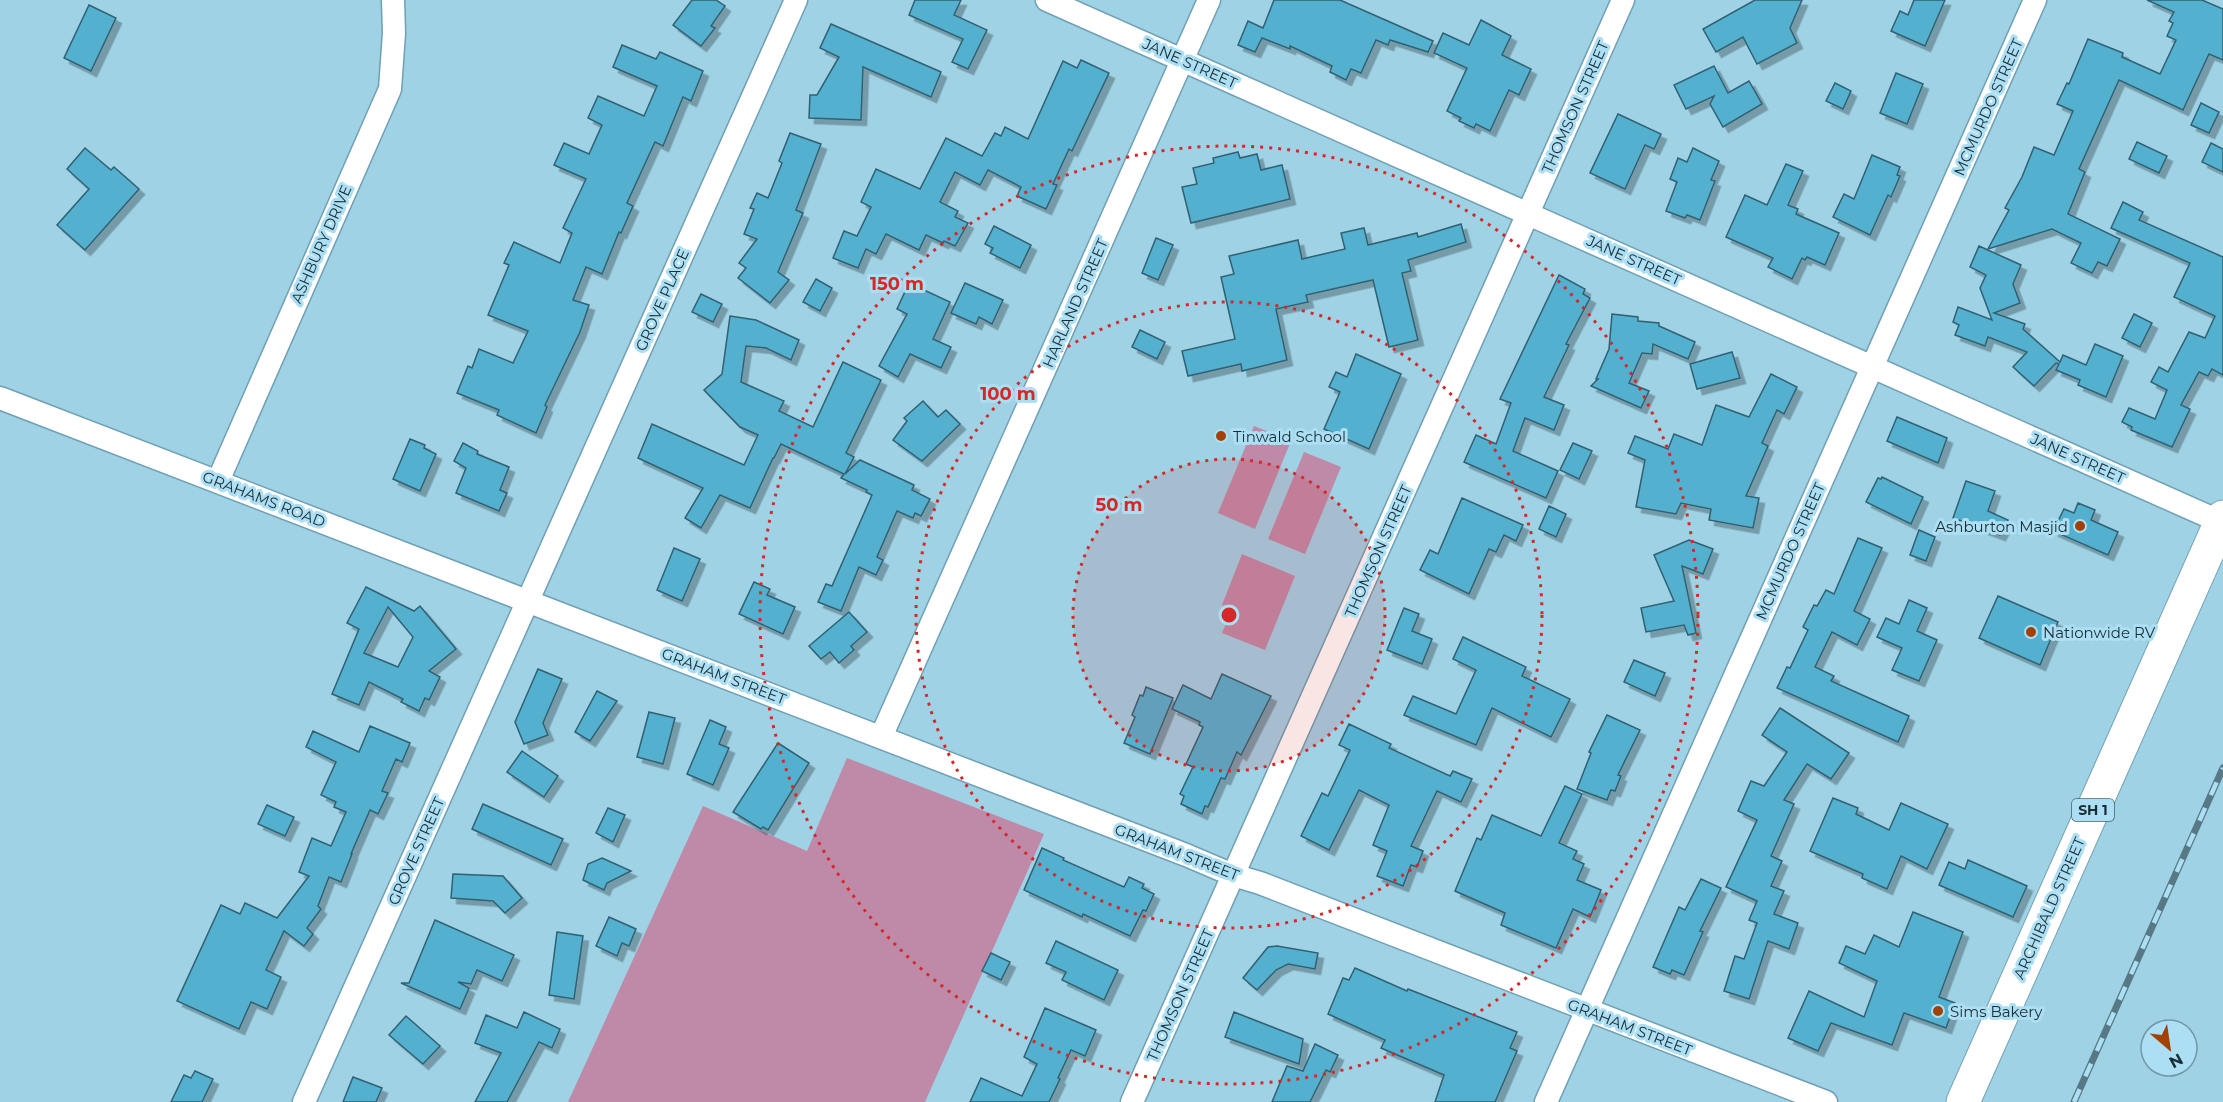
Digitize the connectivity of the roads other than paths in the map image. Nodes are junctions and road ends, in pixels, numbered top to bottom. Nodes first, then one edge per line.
1 (393, 0) edge
2 (796, 0) edge
3 (1047, 0) edge
4 (1209, 0) edge
5 (1623, 0) edge
6 (2035, 0) edge
7 (1183, 59) junction
8 (1527, 214) junction
9 (1873, 366) junction
10 (0, 398) edge
11 (218, 481) junction
12 (2222, 520) edge
13 (528, 600) junction
14 (881, 737) junction
15 (1233, 875) junction
16 (1586, 1010) junction
17 (304, 1102) edge
18 (1132, 1102) edge
19 (1546, 1102) edge
20 (1826, 1102) edge
21 (1963, 1102) edge

1 - 11 street, ASHBURY DRIVE
2 - 13 street, GROVE PLACE
3 - 7 street, JANE STREET
4 - 7 street, HARLAND STREET
5 - 8 street, THOMSON STREET
6 - 9 street, MCMURDO STREET
7 - 8 street, JANE STREET
7 - 14 street, HARLAND STREET
8 - 9 street, JANE STREET
8 - 15 street, THOMSON STREET
9 - 12 street, JANE STREET
9 - 16 street, MCMURDO STREET
10 - 11 street, GRAHAMS ROAD
11 - 13 street, GRAHAMS ROAD
12 - 21 highway, ARCHIBALD STREET / SH 1
13 - 14 street, GRAHAM STREET
13 - 17 street, GROVE STREET
14 - 15 street, GRAHAM STREET
15 - 16 street, GRAHAM STREET
15 - 18 street, THOMSON STREET
16 - 19 street, MCMURDO STREET
16 - 20 street, GRAHAM STREET

